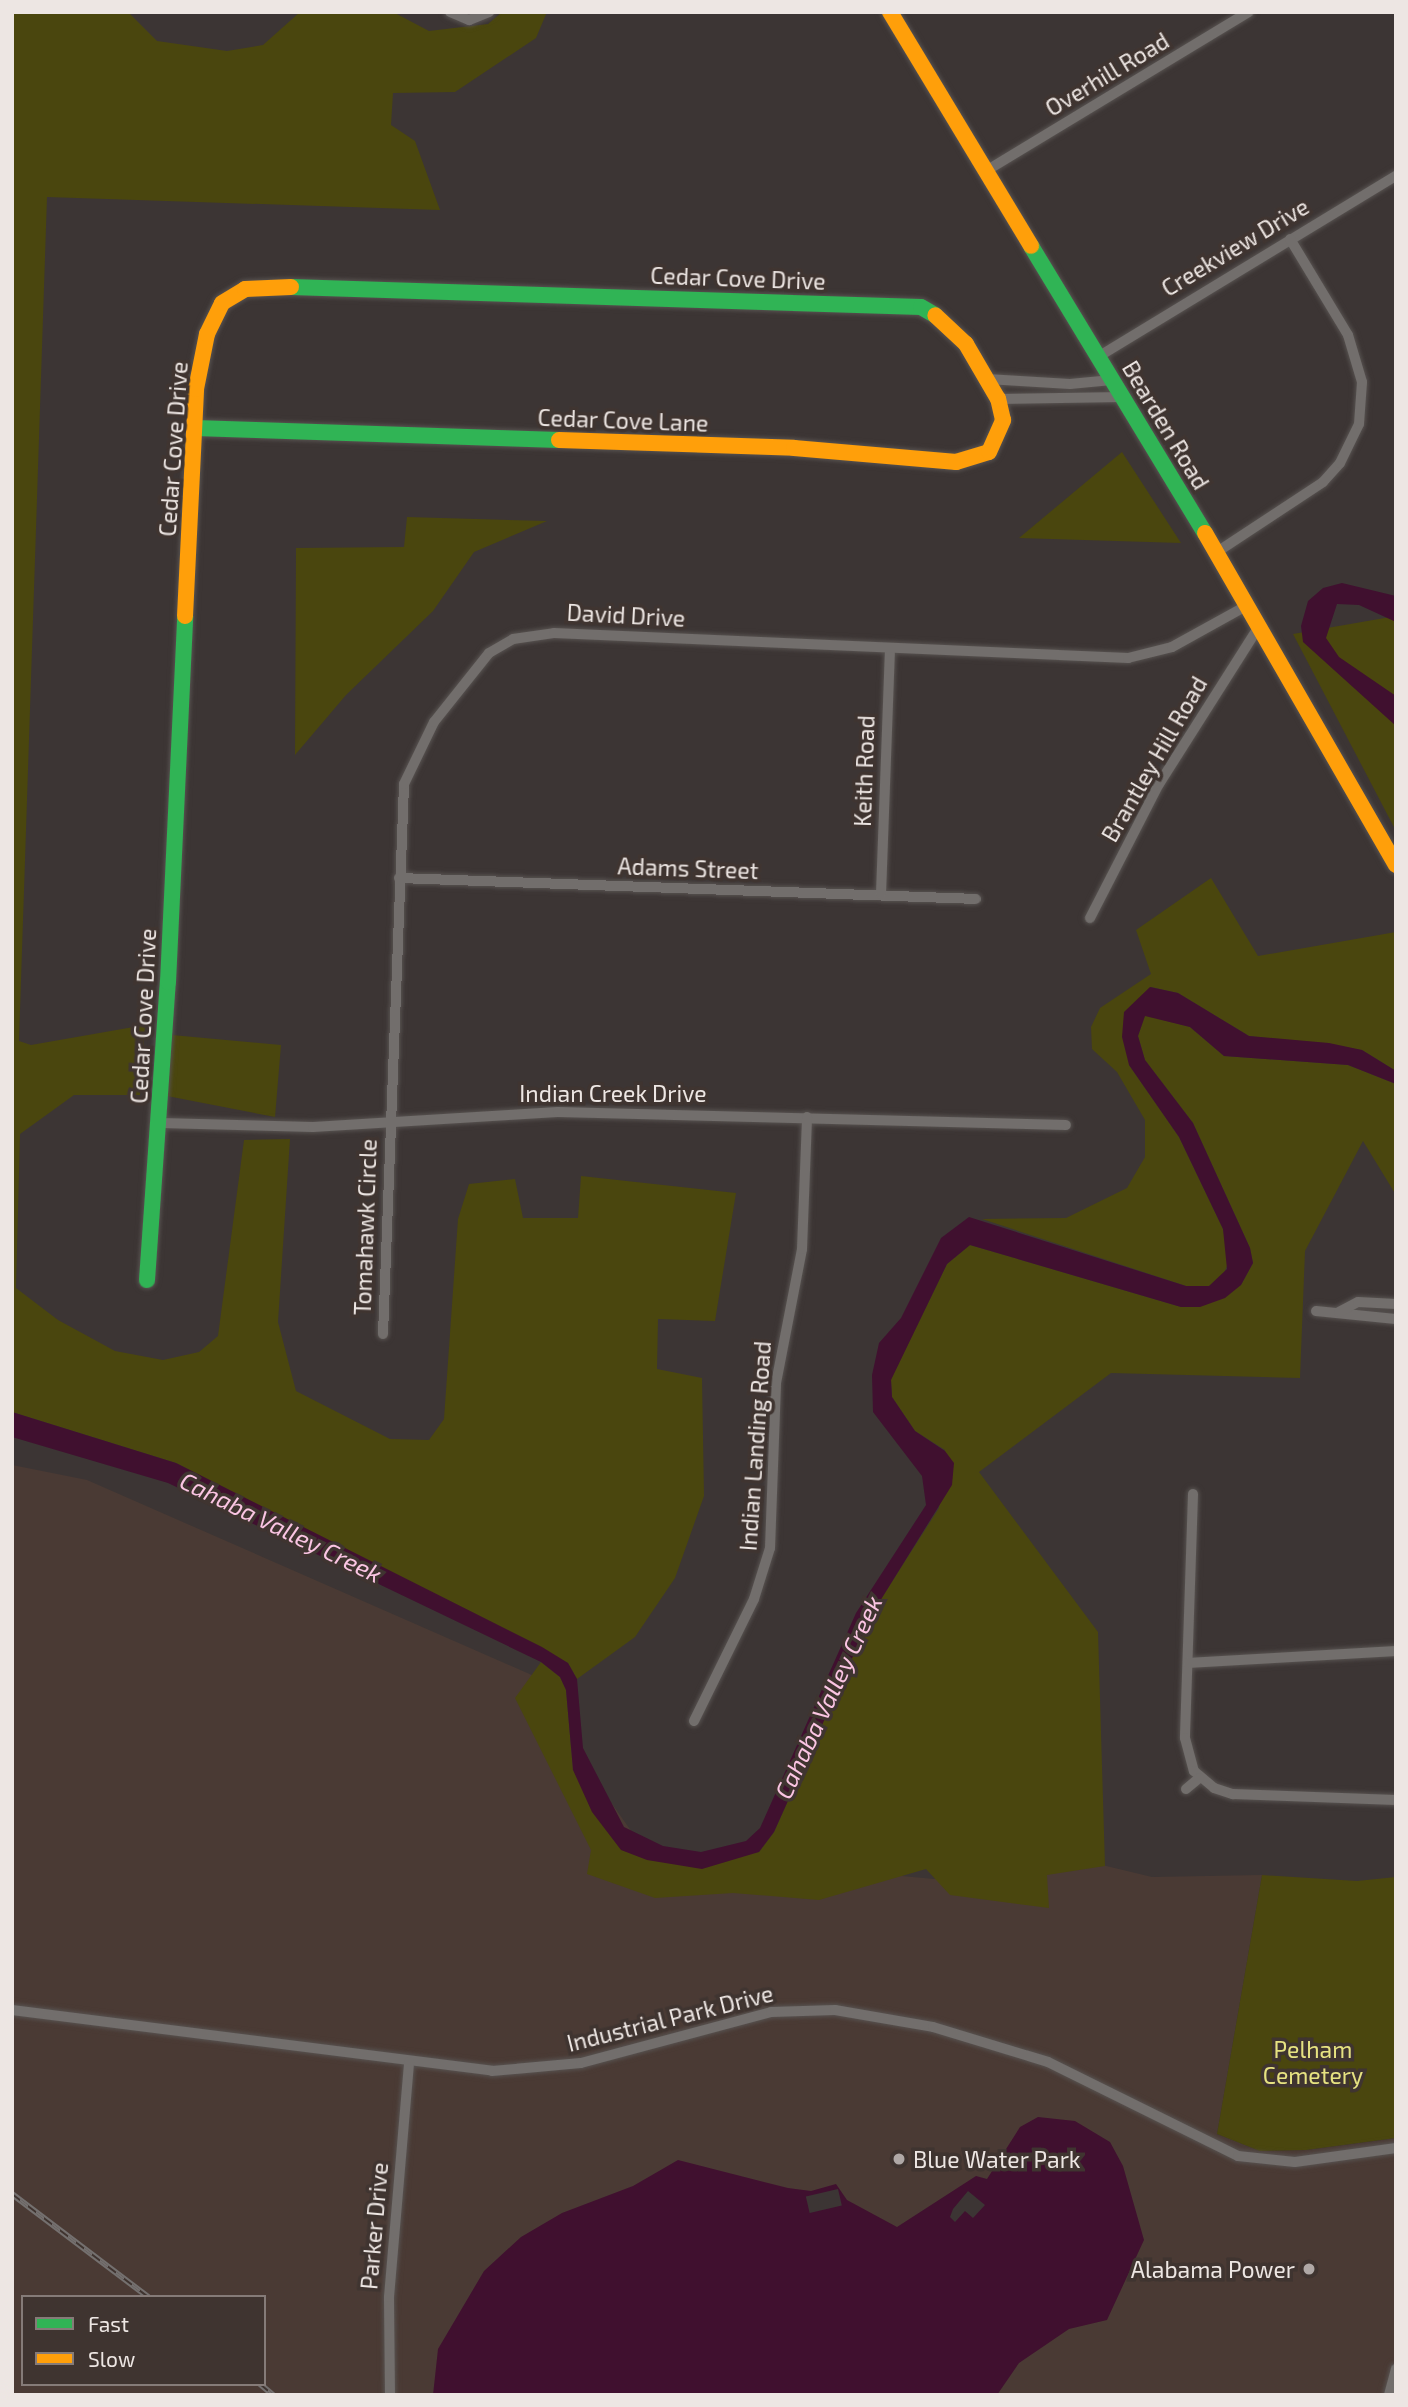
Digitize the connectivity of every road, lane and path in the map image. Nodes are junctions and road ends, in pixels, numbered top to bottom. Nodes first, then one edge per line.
1 (450, 12) edge
2 (488, 12) edge
3 (890, 12) edge
4 (1249, 12) edge
5 (986, 171) junction
6 (1396, 176) edge
7 (1290, 239) junction
8 (1098, 357) junction
9 (987, 379) junction
10 (1112, 380) junction
11 (1123, 397) junction
12 (998, 399) junction
13 (195, 428) junction
14 (1217, 552) junction
15 (1248, 605) junction
16 (1260, 625) junction
17 (890, 650) junction
18 (1396, 865) edge
19 (399, 878) junction
20 (881, 894) junction
21 (976, 899) dead end
22 (1090, 918) dead end
23 (807, 1117) junction
24 (389, 1122) junction
25 (160, 1123) junction
26 (1066, 1125) dead end
27 (147, 1280) dead end
28 (1396, 1304) edge
29 (1316, 1311) dead end
30 (1339, 1312) junction
31 (1396, 1319) edge
32 (383, 1335) dead end
33 (1194, 1494) dead end
34 (1396, 1651) edge
35 (1188, 1663) junction
36 (694, 1721) dead end
37 (1199, 1778) junction
38 (1186, 1789) dead end
39 (1396, 1800) edge
40 (12, 2010) edge
41 (409, 2062) junction
42 (1396, 2148) edge
43 (1396, 2368) edge
44 (390, 2395) edge
45 (1389, 2395) edge

1 - 2 street
3 - 5 street, Bearden Road
4 - 5 street, Overhill Road
5 - 8 street, Bearden Road
6 - 7 street, Creekview Drive
7 - 8 street, Creekview Drive
7 - 14 street
8 - 10 street, Bearden Road
9 - 10 street
9 - 12 street, Cedar Cove Drive
9 - 13 street, Cedar Cove Drive
10 - 11 street, Bearden Road
11 - 12 street
11 - 14 street, Bearden Road
12 - 13 street, Cedar Cove Lane
13 - 25 street, Cedar Cove Drive
14 - 15 street, Bearden Road
15 - 16 street, Bearden Road
15 - 17 street, David Drive
16 - 18 street, Bearden Road
16 - 22 street, Brantley Hill Road
17 - 19 street, David Drive
17 - 20 street, Keith Road
19 - 20 street, Adams Street
19 - 24 street, David Drive
20 - 21 street, Adams Street
23 - 24 street, Indian Creek Drive
23 - 26 street, Indian Creek Drive
23 - 36 street, Indian Landing Road
24 - 25 street, Indian Creek Drive
24 - 32 street, Tomahawk Circle
25 - 27 street, Cedar Cove Drive
28 - 30 street
29 - 30 street
30 - 31 street
33 - 35 street
34 - 35 street
35 - 37 street
37 - 38 street
37 - 39 street
40 - 41 street, Industrial Park Drive
41 - 42 street, Industrial Park Drive
41 - 44 street, Parker Drive
43 - 45 street

